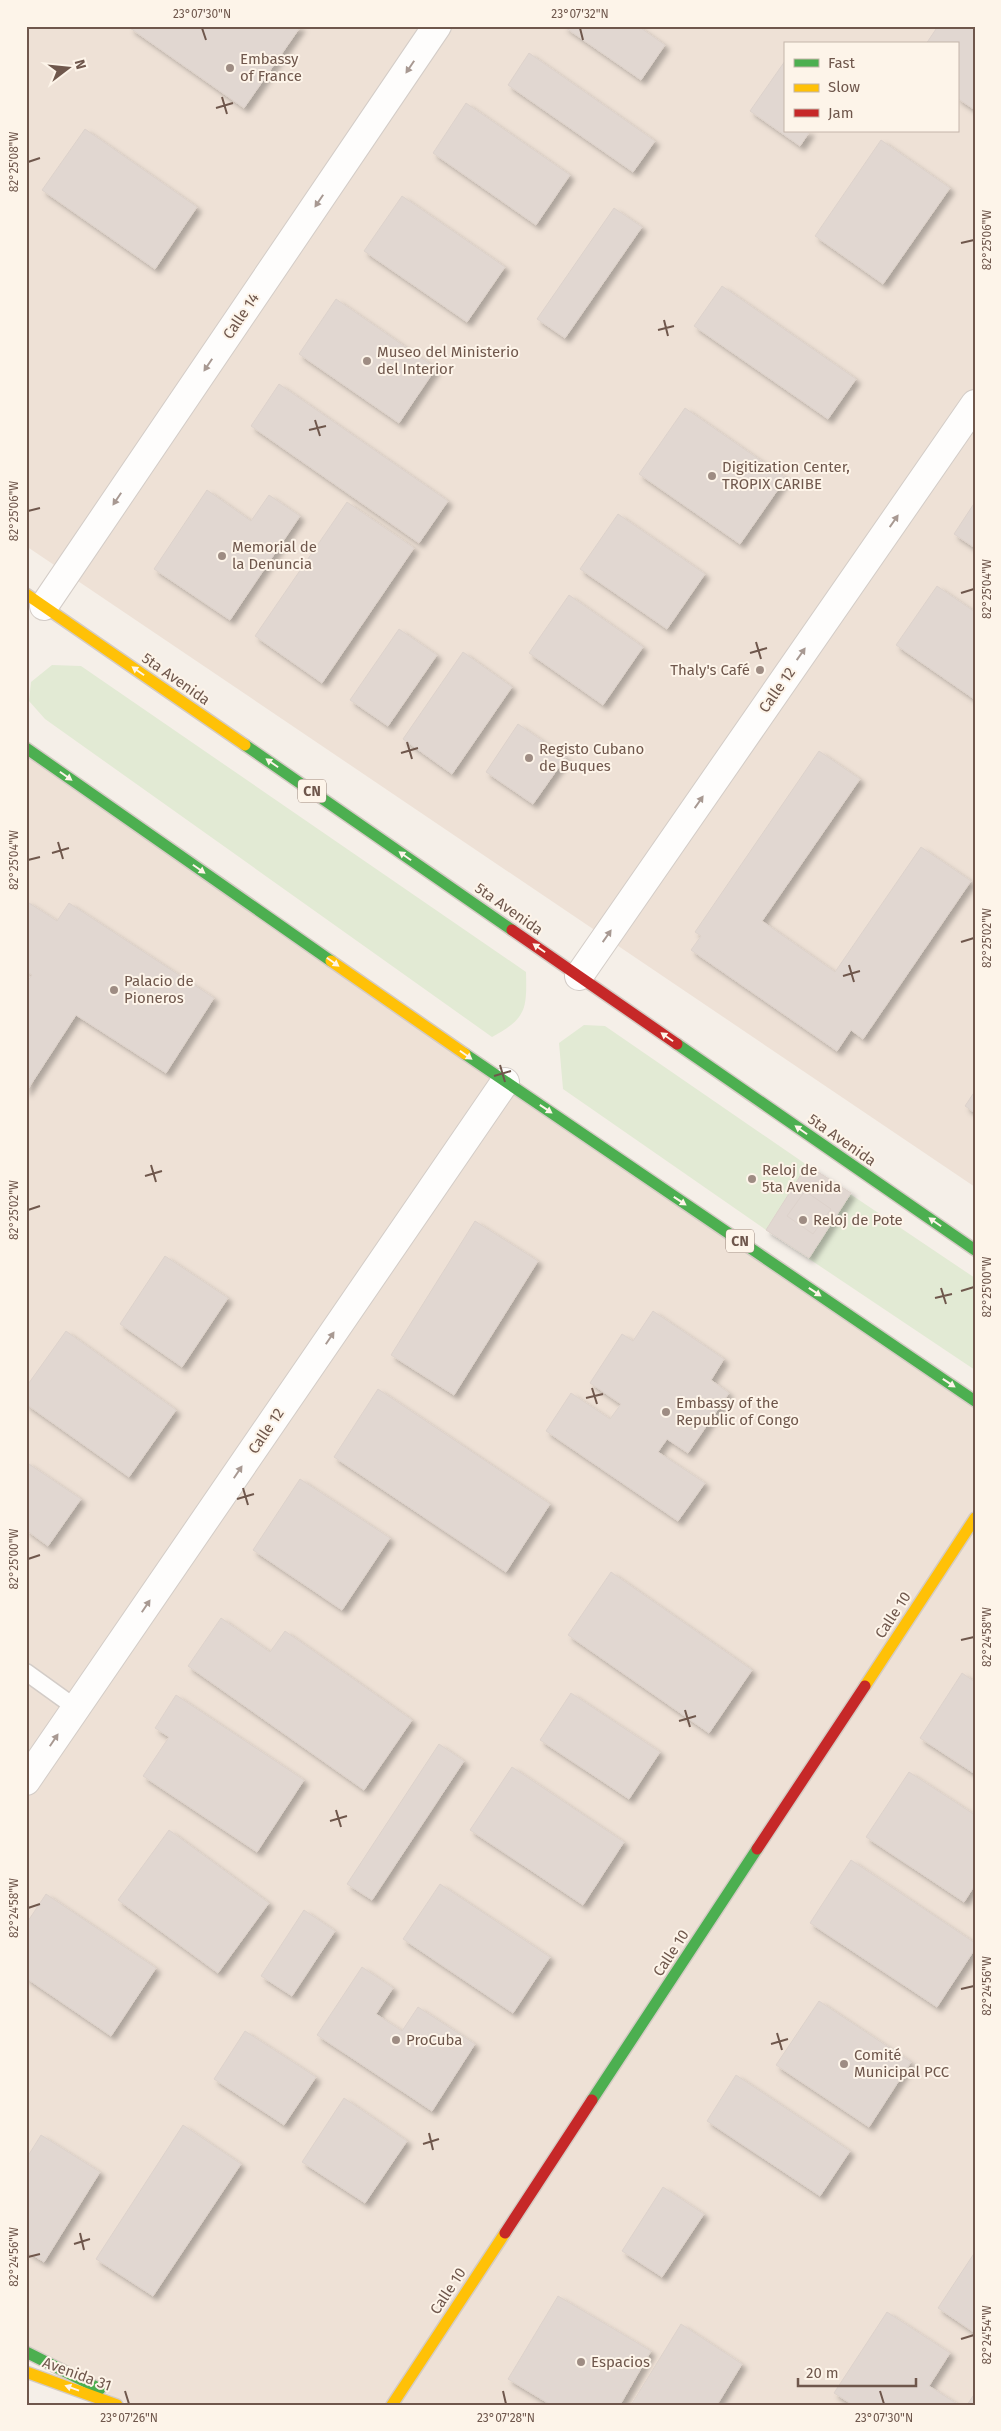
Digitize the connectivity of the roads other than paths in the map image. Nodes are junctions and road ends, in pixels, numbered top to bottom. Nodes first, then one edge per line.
1 (437, 26) edge
2 (975, 404) edge
3 (35, 600) edge
4 (26, 748) edge
5 (579, 976) junction
6 (505, 1082) junction
7 (975, 1250) edge
8 (975, 1401) edge
9 (975, 1518) edge
10 (26, 1672) edge
11 (76, 1708) junction
12 (26, 1781) edge
13 (26, 2352) edge
14 (26, 2372) edge
15 (117, 2405) edge
16 (130, 2405) edge
17 (392, 2405) edge

1 -> 3 street, Calle 14
5 -> 2 street, Calle 12
5 -> 3 main road, 5ta Avenida / CN
4 -> 6 main road, CN
7 -> 5 main road, 5ta Avenida / CN
6 -> 8 main road, CN
11 -> 6 street, Calle 12
9 - 17 main road, Calle 10
10 - 11 lane
12 -> 11 street, Calle 12
13 - 16 main road
15 -> 14 main road, Avenida 31

